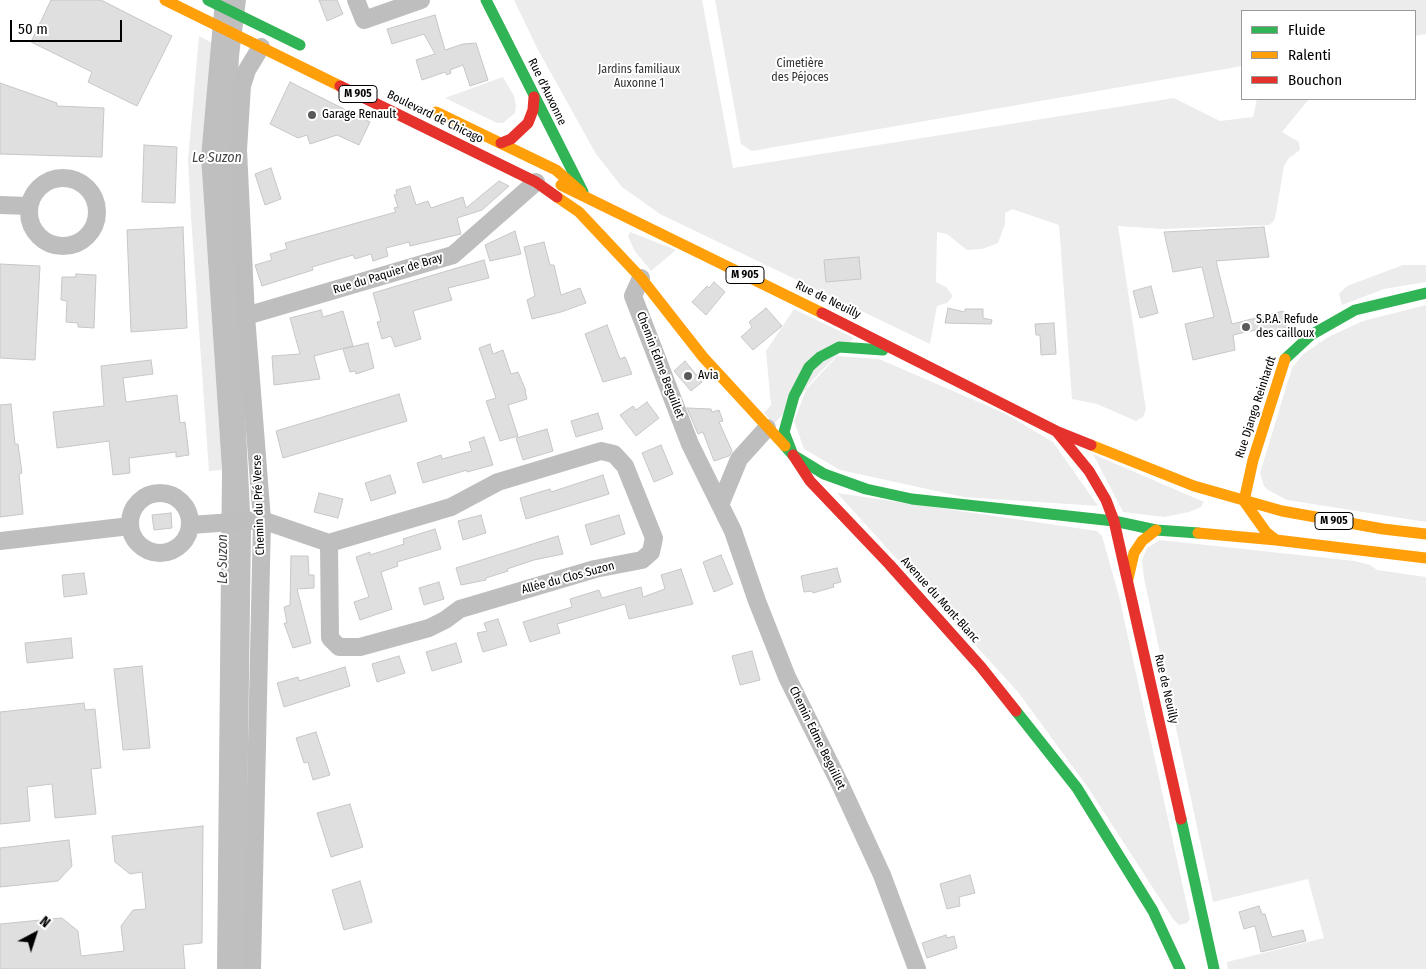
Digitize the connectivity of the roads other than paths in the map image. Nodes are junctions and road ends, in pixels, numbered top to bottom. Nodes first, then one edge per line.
1 (165, 0) edge
2 (208, 0) edge
3 (356, 0) edge
4 (421, 0) edge
5 (486, 0) edge
6 (254, 44) junction
7 (313, 52) dead end
8 (534, 96) junction
9 (429, 108) dead end
10 (501, 143) junction
11 (469, 149) junction
12 (536, 182) junction
13 (586, 196) junction
14 (0, 205) edge
15 (28, 206) dead end
16 (641, 278) junction
17 (1426, 293) edge
18 (246, 316) junction
19 (905, 354) junction
20 (767, 428) junction
21 (1056, 431) junction
22 (793, 455) junction
23 (1244, 501) junction
24 (720, 505) junction
25 (1221, 508) dead end
26 (1202, 519) dead end
27 (262, 520) junction
28 (1114, 521) junction
29 (190, 525) junction
30 (130, 526) junction
31 (1156, 530) junction
32 (1172, 530) junction
33 (1426, 534) edge
34 (1276, 540) junction
35 (0, 541) edge
36 (329, 543) junction
37 (1426, 558) edge
38 (1128, 582) junction
39 (1207, 935) junction
40 (1191, 937) dead end
41 (252, 969) edge
42 (916, 969) edge
43 (1180, 969) edge
44 (1214, 969) edge

1 - 6 main road, Boulevard de Chicago
2 - 7 main road
3 - 4 street
5 - 8 main road, Rue d'Auxonne / M 905
6 - 11 main road, Boulevard de Chicago / M 905
6 - 18 street, Chemin du Pré Verse
8 - 10 main road
8 - 13 main road, Rue d'Auxonne / M 905
9 - 10 main road, Boulevard de Chicago
10 - 13 main road, Boulevard de Chicago
11 - 12 main road, Boulevard de Chicago / M 905
11 - 13 main road
12 - 16 main road, Boulevard de Chicago
12 - 18 street, Rue du Paquier de Bray
13 - 16 main road, M 905
13 - 19 main road, Rue de Neuilly / M 905
14 - 15 street
16 - 20 main road, Avenue du Mont-Blanc / M 905
16 - 24 street, Chemin Edme Beguillet
17 - 23 main road, Rue Django Reinhardt
18 - 27 street, Chemin du Pré Verse
19 - 21 main road, Rue de Neuilly / M 905
19 - 22 main road
20 - 22 main road, Avenue du Mont-Blanc / M 905
20 - 24 street
21 - 23 main road, Rue de Neuilly / M 905
21 - 28 main road, Rue de Neuilly
22 - 28 main road, M 905
22 - 43 main road, Avenue du Mont-Blanc
23 - 25 main road
23 - 33 main road, Rue de Neuilly / M 905
23 - 34 main road
24 - 42 street, Chemin Edme Beguillet
26 - 32 main road
27 - 29 street
27 - 36 street
27 - 41 street, Chemin du Pré Verse
28 - 31 main road, M 905
28 - 38 main road, Rue de Neuilly
29 - 30 street
29 - 30 street
30 - 35 street
31 - 32 main road, M 905
31 - 38 main road
32 - 34 main road, M 905
34 - 37 main road, M 905
36 - 36 street, Allée du Clos Suzon
38 - 39 main road, Rue de Neuilly
39 - 40 main road
39 - 44 main road, Rue de Neuilly

